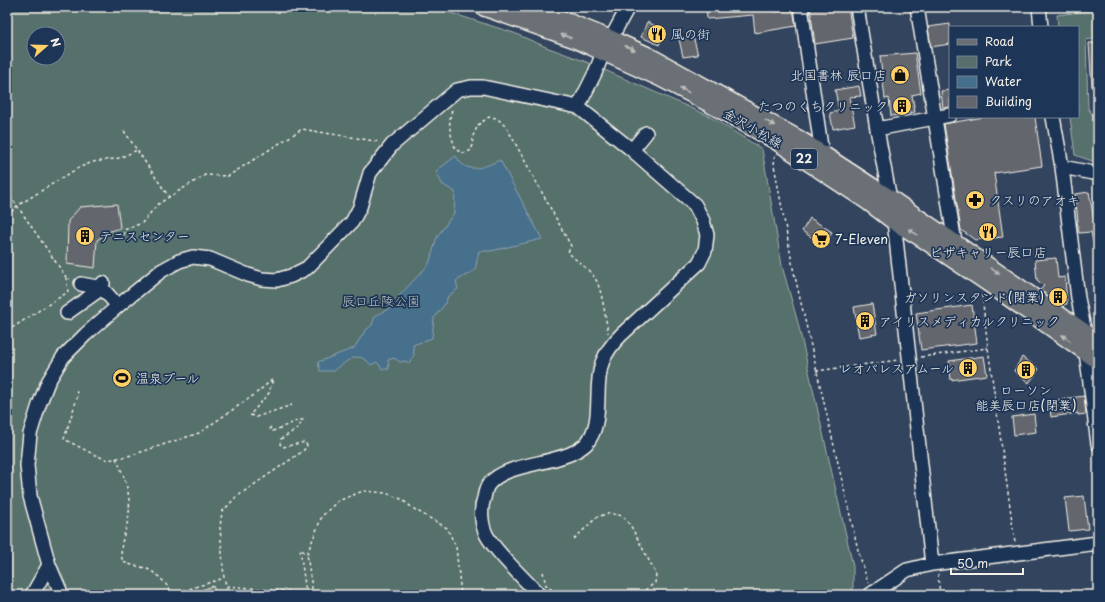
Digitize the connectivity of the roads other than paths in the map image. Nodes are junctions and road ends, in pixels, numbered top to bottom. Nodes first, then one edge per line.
1 (484, 7) edge
2 (530, 7) edge
3 (628, 7) edge
4 (801, 7) edge
5 (857, 7) edge
6 (917, 7) edge
7 (1039, 7) edge
8 (1041, 26) edge
9 (607, 46) junction
10 (578, 107) junction
11 (949, 115) edge
12 (935, 118) junction
13 (1054, 118) edge
14 (877, 129) junction
15 (646, 133) dead end
16 (632, 150) junction
17 (822, 154) junction
18 (1062, 167) junction
19 (1098, 174) edge
20 (889, 198) junction
21 (894, 221) junction
22 (955, 243) junction
23 (81, 284) road end
24 (102, 284) junction
25 (118, 306) junction
26 (67, 313) dead end
27 (1092, 347) edge
28 (1098, 444) edge
29 (1098, 543) edge
30 (932, 564) junction
31 (49, 565) junction
32 (32, 595) edge
33 (62, 595) edge
34 (539, 595) edge
35 (871, 595) edge

9 -> 1 main road, 金沢小松線 / 22
2 - 9 main road, 金沢小松線 / 22
3 - 9 street
4 - 17 street
5 - 14 street
6 - 12 street
7 - 8 street
9 - 10 street
9 -> 17 main road, 金沢小松線 / 22
21 -> 9 main road, 金沢小松線 / 22
10 - 16 street
10 - 25 street
11 - 12 street
12 - 14 street
12 - 22 street
13 - 18 street
14 - 20 street
15 - 16 street
16 - 34 street
17 - 20 main road, 金沢小松線 / 22
18 - 19 street
18 - 27 street
20 - 21 street
20 - 22 main road, 金沢小松線 / 22
27 -> 21 main road, 金沢小松線 / 22
21 - 30 street
22 -> 27 main road, 金沢小松線 / 22
23 - 24 street
24 - 25 street
24 - 26 street
25 - 31 street
27 - 28 street
29 - 30 street
30 - 35 street
31 - 32 street
31 - 33 street

